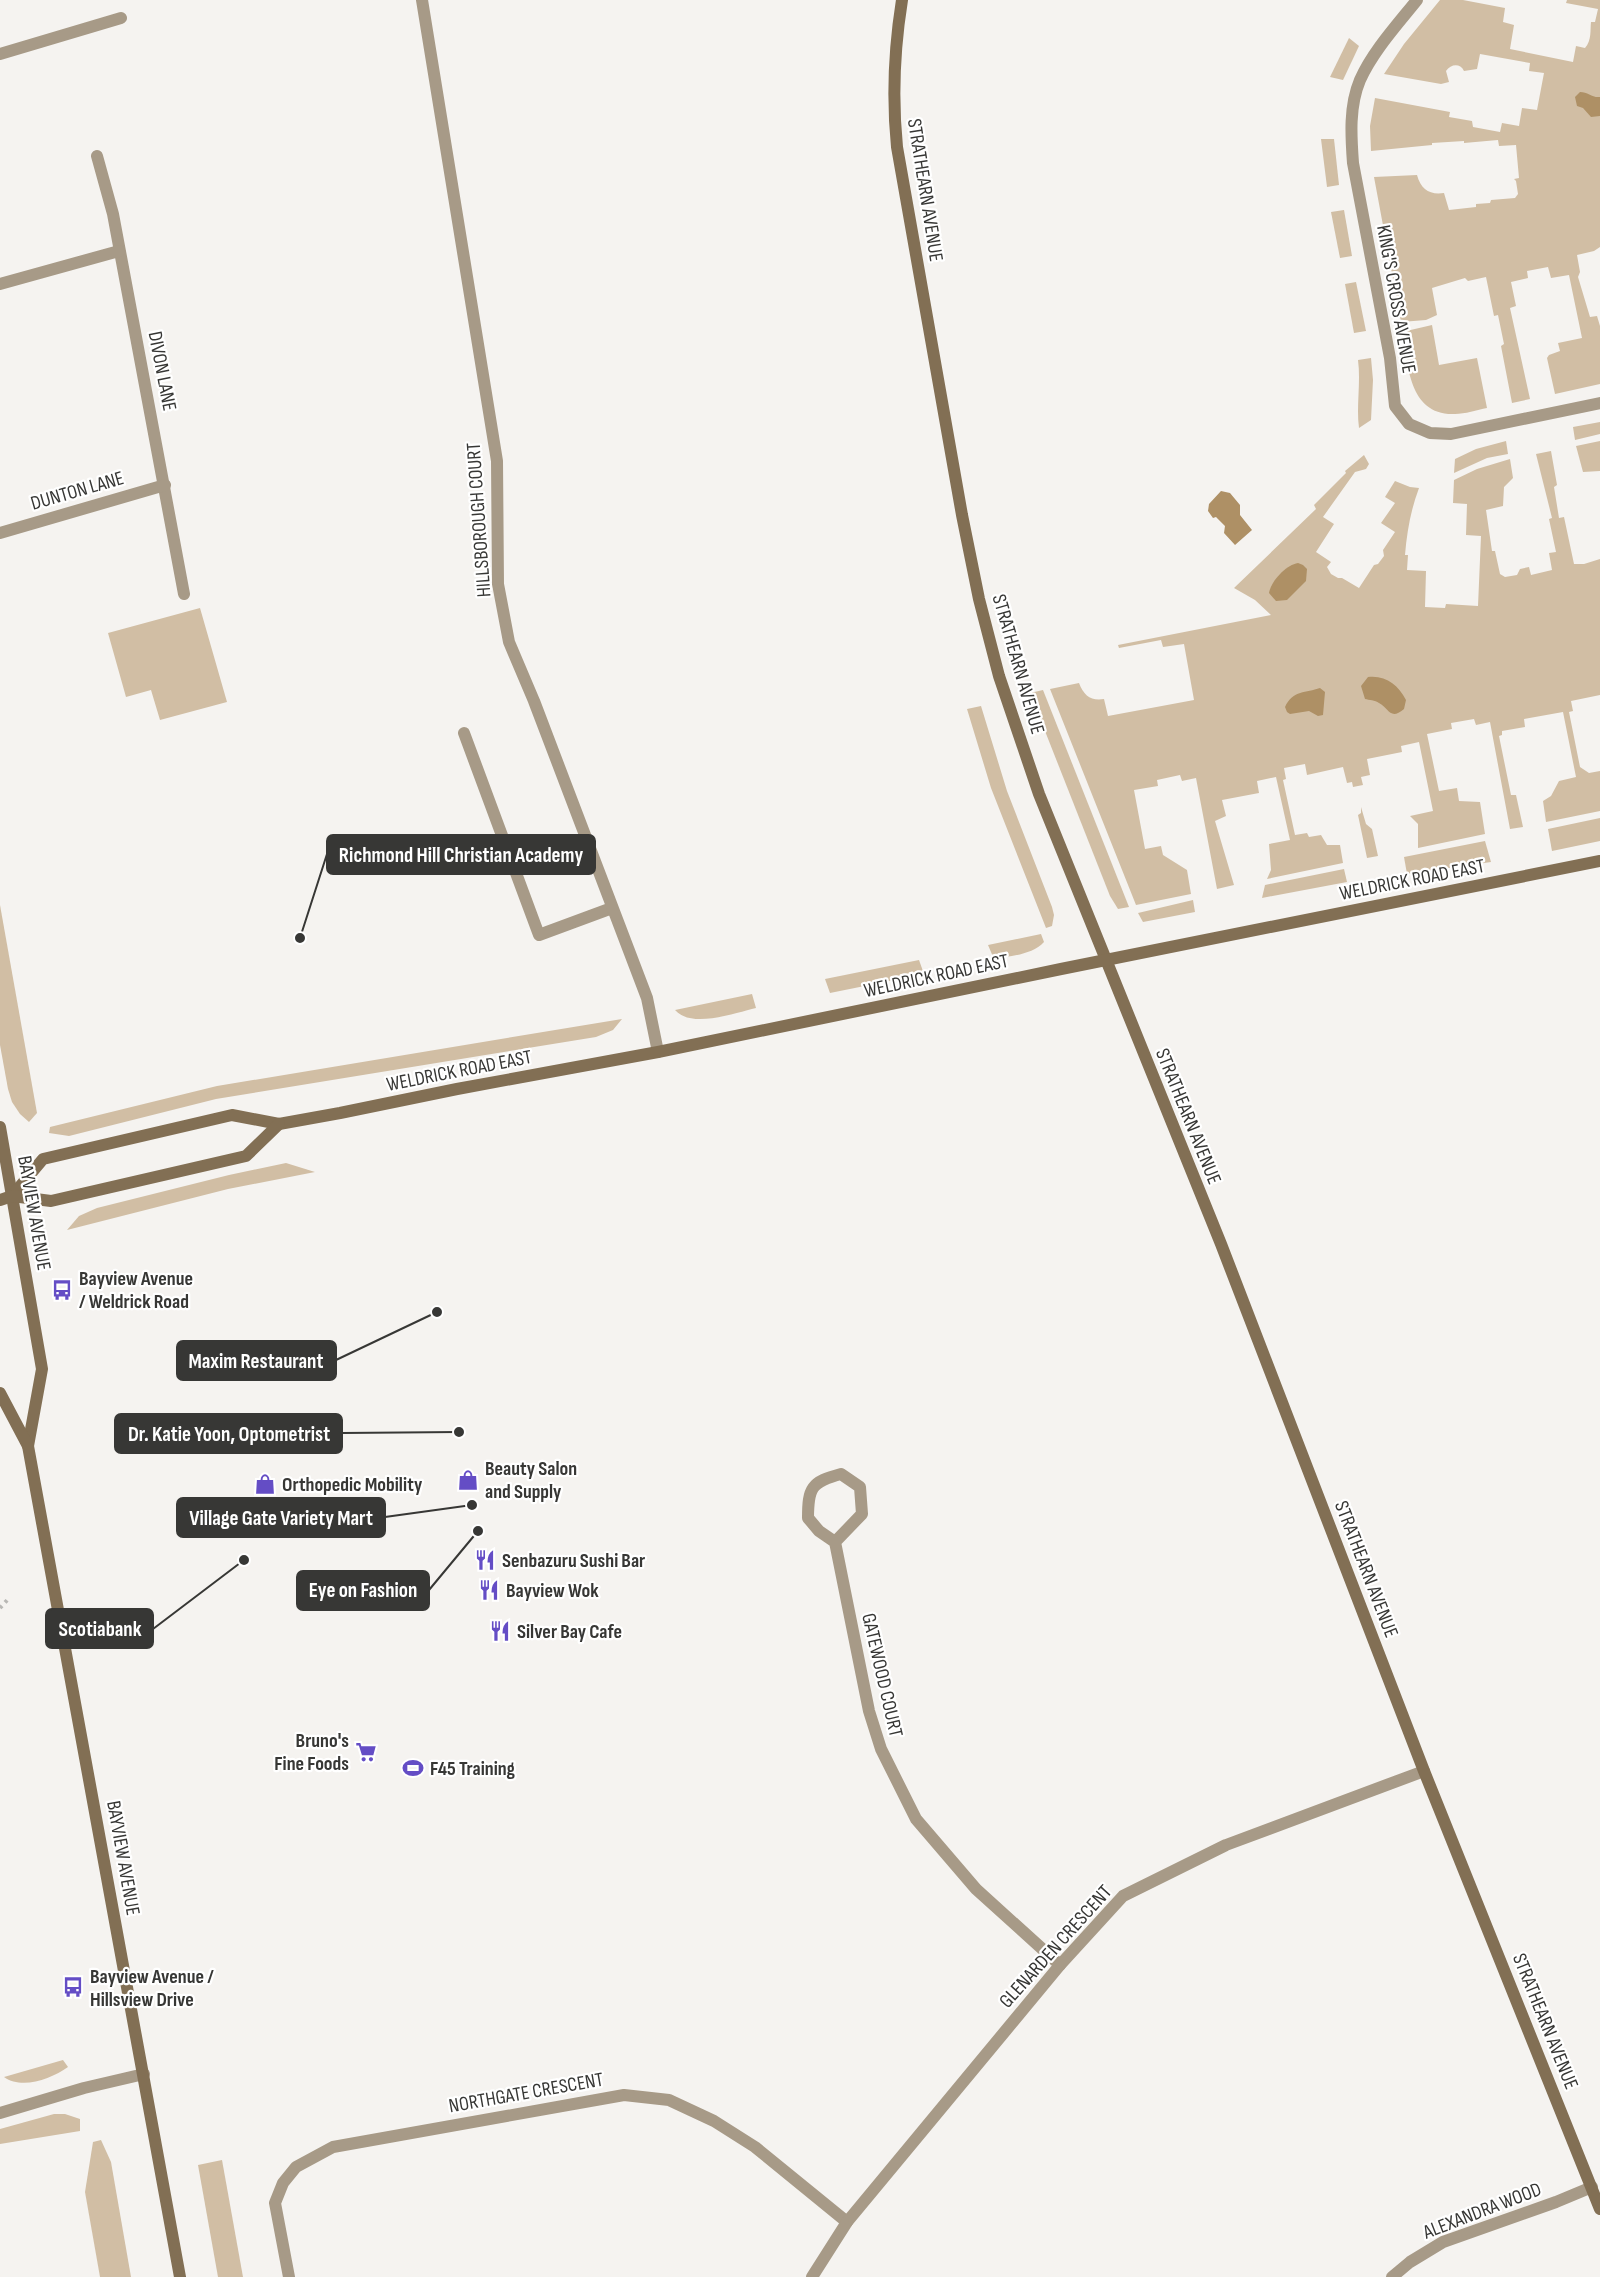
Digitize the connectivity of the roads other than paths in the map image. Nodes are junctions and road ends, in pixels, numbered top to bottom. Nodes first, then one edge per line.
1 (422, 0) edge
2 (902, 0) edge
3 (1417, 0) edge
4 (121, 18) dead end
5 (0, 54) edge
6 (97, 156) dead end
7 (119, 251) junction
8 (0, 284) edge
9 (1600, 403) edge
10 (165, 485) junction
11 (0, 533) edge
12 (184, 594) dead end
13 (464, 733) dead end
14 (1600, 861) edge
15 (612, 908) junction
16 (1104, 960) junction
17 (658, 1052) junction
18 (279, 1124) junction
19 (0, 1127) edge
20 (6, 1198) edge
21 (0, 1393) edge
22 (28, 1446) junction
23 (835, 1542) junction
24 (1424, 1771) junction
25 (1060, 1965) junction
26 (144, 2074) junction
27 (0, 2113) edge
28 (1592, 2187) junction
29 (1600, 2209) edge
30 (847, 2222) junction
31 (180, 2277) edge
32 (289, 2277) edge
33 (812, 2277) edge
34 (1392, 2277) edge

1 - 15 street, HILLSBOROUGH COURT
2 - 16 street, STRATHEARN AVENUE
3 - 9 street, KING'S CROSS AVENUE
4 - 5 street
6 - 7 street, DIVON LANE
7 - 8 street
7 - 10 street, DIVON LANE
10 - 11 street, DUNTON LANE
10 - 12 street, DIVON LANE
13 - 15 street
14 - 16 street, WELDRICK ROAD EAST
15 - 17 street, HILLSBOROUGH COURT
16 - 17 street, WELDRICK ROAD EAST
16 - 24 street, STRATHEARN AVENUE
17 - 18 street, WELDRICK ROAD EAST
18 - 20 street
18 - 20 street, WELDRICK ROAD EAST
19 - 20 street, BAYVIEW AVENUE
20 - 22 street, BAYVIEW AVENUE
21 - 22 street, BAYVIEW AVENUE
22 - 26 street, BAYVIEW AVENUE
23 - 23 street
23 - 25 street, GATEWOOD COURT
24 - 25 street, GLENARDEN CRESCENT
24 - 28 street, STRATHEARN AVENUE
25 - 30 street, GLENARDEN CRESCENT
26 - 27 street
26 - 31 street, BAYVIEW AVENUE
28 - 29 street, STRATHEARN AVENUE
28 - 34 street, ALEXANDRA WOOD
30 - 32 street, NORTHGATE CRESCENT
30 - 33 street, GLENARDEN CRESCENT

